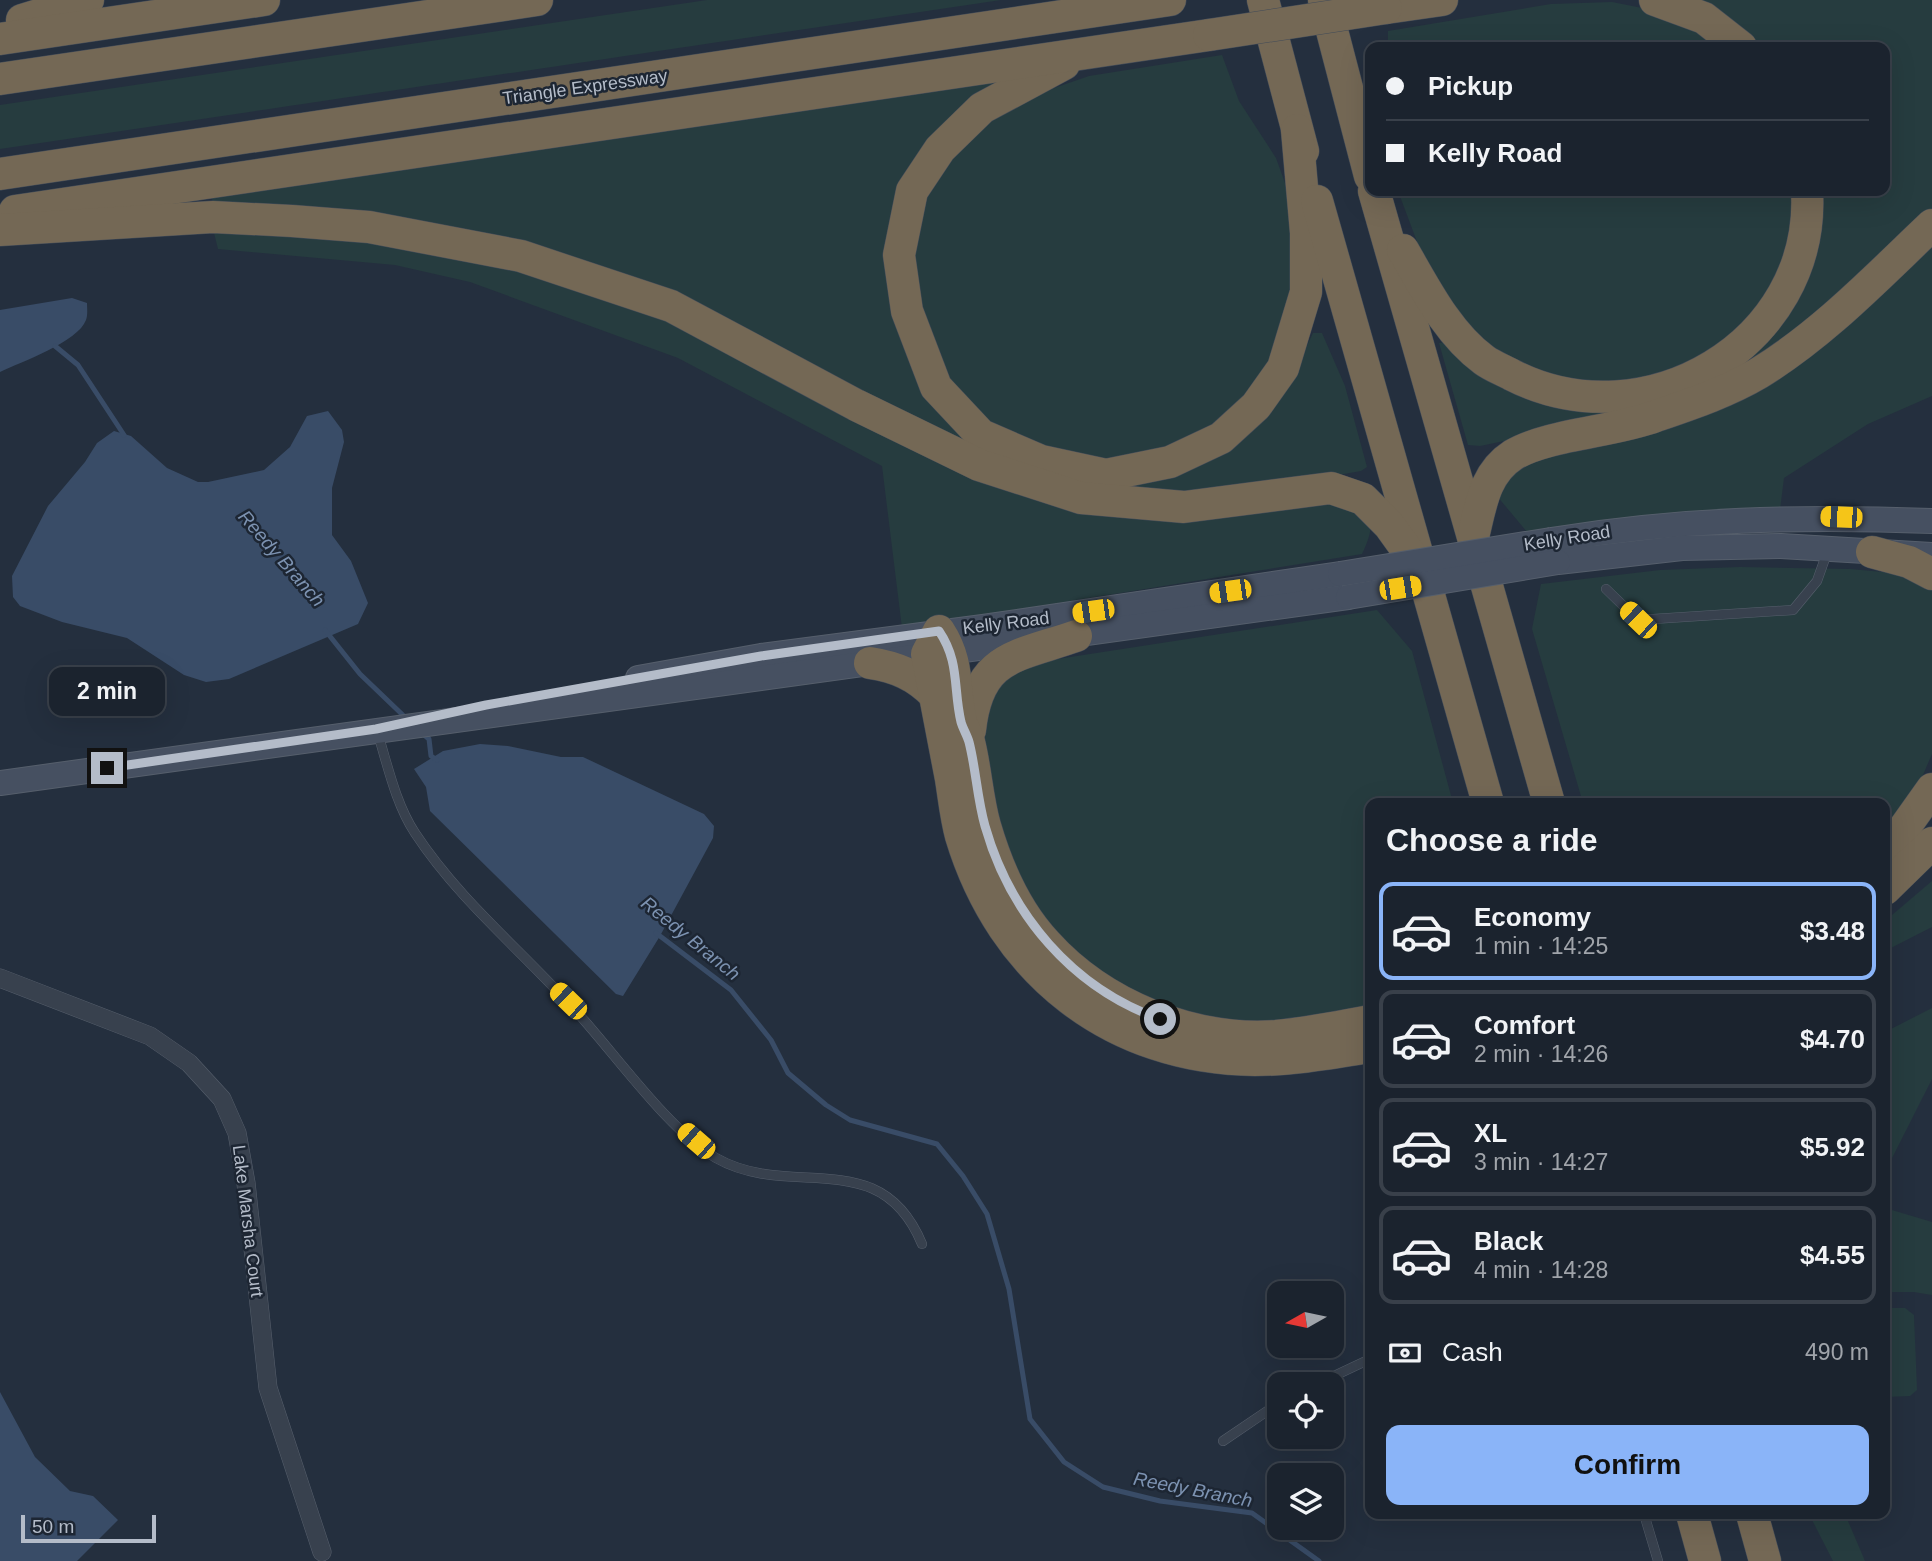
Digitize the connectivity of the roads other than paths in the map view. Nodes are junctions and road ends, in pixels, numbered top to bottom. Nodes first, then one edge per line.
1 (88, 0) edge
2 (264, 0) edge
3 (537, 0) edge
4 (1170, 0) edge
5 (1263, 0) edge
6 (1324, 0) edge
7 (1442, 0) edge
8 (1655, 0) edge
9 (0, 29) edge
10 (0, 39) edge
11 (1735, 42) edge
12 (1087, 52) junction
13 (0, 79) edge
14 (1297, 130) junction
15 (1365, 157) edge
16 (0, 174) edge
17 (1807, 196) edge
18 (1377, 200) edge
19 (0, 214) edge
20 (1932, 225) edge
21 (0, 230) edge
22 (1932, 521) edge
23 (1473, 538) junction
24 (1828, 549) junction
25 (1555, 551) junction
26 (1872, 552) junction
27 (1932, 555) edge
28 (1422, 571) junction
29 (1932, 574) edge
30 (1344, 586) junction
31 (1606, 590) dead end
32 (1076, 636) junction
33 (939, 645) junction
34 (870, 663) junction
35 (935, 695) junction
36 (376, 729) junction
37 (969, 742) junction
38 (0, 783) edge
39 (1932, 789) edge
40 (1487, 798) edge
41 (1548, 798) edge
42 (1932, 843) edge
43 (1890, 844) edge
44 (1890, 884) edge
45 (0, 978) edge
46 (1365, 1022) edge
47 (1365, 1048) edge
48 (922, 1244) dead end
49 (1365, 1361) edge
50 (1342, 1372) edge
51 (1267, 1411) edge
52 (1223, 1441) dead end
53 (1645, 1519) edge
54 (1693, 1519) edge
55 (1753, 1519) edge
56 (322, 1552) dead end
57 (1658, 1561) edge
58 (1705, 1561) edge
59 (1765, 1561) edge

1 - 9 highway
2 - 10 highway
3 - 13 highway
4 - 16 highway, Triangle Expressway
5 - 14 highway
6 - 15 highway
7 - 12 highway, bridge
8 - 11 highway
12 - 14 highway
12 - 19 highway
14 - 28 highway
17 - 18 highway
18 - 23 highway
20 - 23 highway
21 - 28 highway
22 - 25 main road, Kelly Road
23 - 41 highway
24 - 25 main road, Kelly Road
24 - 26 main road, Kelly Road
24 - 31 lane
25 - 30 main road, Kelly Road, bridge
26 - 27 main road, Kelly Road
26 - 29 highway
28 - 40 highway
30 - 32 main road, Kelly Road
30 - 33 main road, Kelly Road
32 - 33 main road, Kelly Road
32 - 37 highway
33 - 34 main road, Kelly Road
33 - 35 highway
33 - 36 main road, Kelly Road
33 - 37 highway
34 - 35 highway
34 - 36 main road, Kelly Road
35 - 47 highway
36 - 38 main road, Kelly Road
36 - 48 lane
37 - 46 highway
39 - 43 highway
42 - 44 highway
45 - 56 street, Lake Marsha Court
49 - 50 lane
51 - 52 lane
53 - 57 lane
54 - 58 highway
55 - 59 highway

